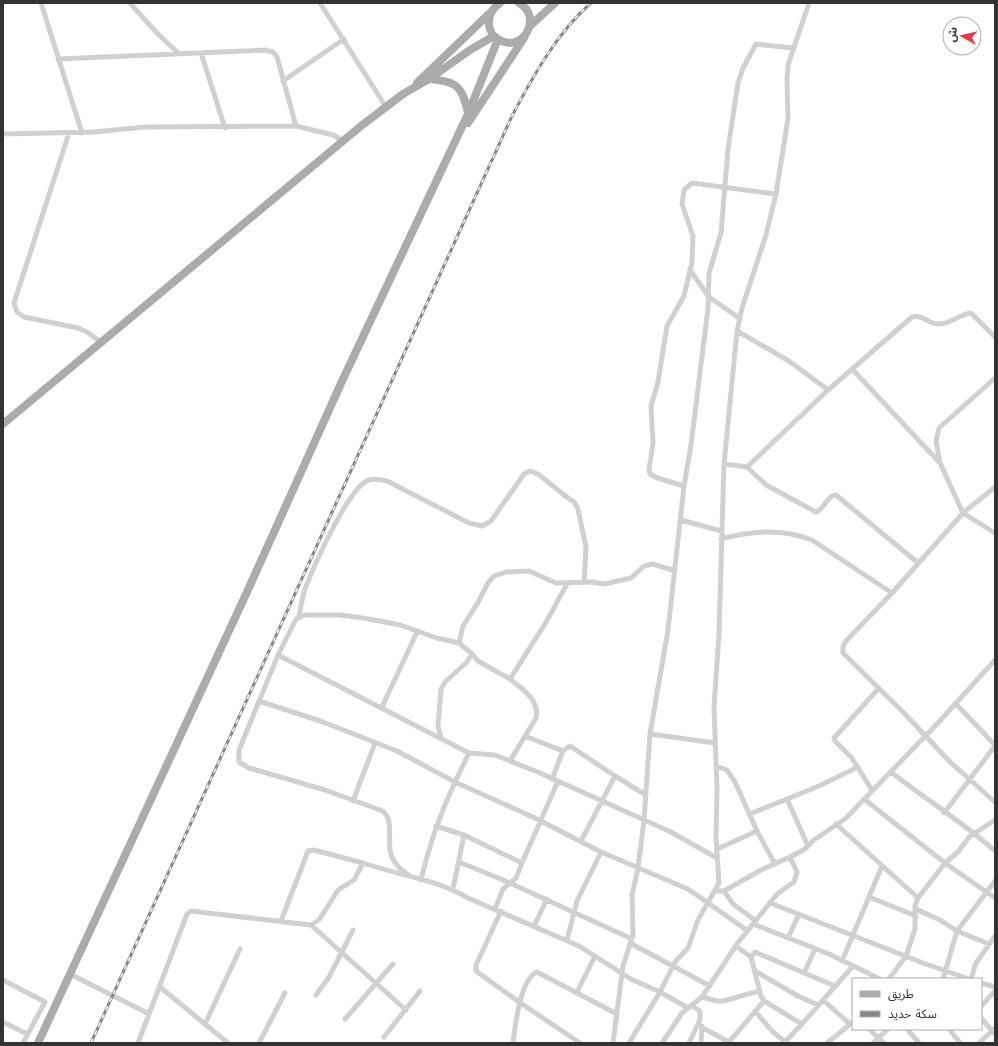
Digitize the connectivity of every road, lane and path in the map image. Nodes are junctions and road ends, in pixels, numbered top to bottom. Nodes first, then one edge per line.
1 (41, 3) edge
2 (130, 3) edge
3 (320, 3) edge
4 (500, 3) edge
5 (554, 3) edge
6 (809, 3) edge
7 (523, 4) edge
8 (491, 12) junction
9 (531, 25) junction
10 (496, 38) junction
11 (524, 38) junction
12 (344, 39) junction
13 (793, 48) junction
14 (178, 53) junction
15 (201, 53) junction
16 (58, 59) junction
17 (429, 79) junction
18 (283, 81) junction
19 (410, 89) junction
20 (386, 107) junction
21 (468, 114) junction
22 (296, 126) junction
23 (225, 128) junction
24 (69, 133) junction
25 (82, 133) junction
26 (3, 134) edge
27 (343, 141) junction
28 (453, 145) junction
29 (725, 187) junction
30 (776, 194) junction
31 (690, 270) junction
32 (709, 297) junction
33 (739, 318) junction
34 (737, 331) junction
35 (995, 337) edge
36 (101, 342) junction
37 (852, 369) junction
38 (995, 378) edge
39 (828, 390) junction
40 (3, 424) edge
41 (940, 463) junction
42 (724, 464) junction
43 (747, 467) junction
44 (684, 486) junction
45 (995, 487) edge
46 (963, 513) junction
47 (681, 520) junction
48 (721, 531) junction
49 (995, 534) edge
50 (721, 539) junction
51 (918, 563) junction
52 (675, 571) junction
53 (584, 582) junction
54 (567, 584) junction
55 (892, 593) junction
56 (299, 616) junction
57 (417, 632) junction
58 (459, 643) junction
59 (472, 654) junction
60 (278, 655) junction
61 (995, 660) edge
62 (510, 678) junction
63 (879, 688) junction
64 (259, 701) junction
65 (956, 704) junction
66 (382, 707) junction
67 (650, 734) junction
68 (525, 736) junction
69 (926, 736) junction
70 (441, 738) junction
71 (375, 743) junction
72 (715, 743) junction
73 (995, 745) edge
74 (469, 752) junction
75 (563, 752) junction
76 (510, 761) junction
77 (716, 766) junction
78 (858, 767) junction
79 (890, 772) junction
80 (615, 776) junction
81 (552, 779) junction
82 (969, 780) junction
83 (455, 782) junction
84 (558, 782) junction
85 (872, 790) junction
86 (646, 796) junction
87 (787, 799) junction
88 (864, 799) junction
89 (353, 801) junction
90 (601, 802) junction
91 (995, 802) edge
92 (944, 813) junction
93 (750, 814) junction
94 (644, 820) junction
95 (995, 820) edge
96 (541, 821) junction
97 (836, 824) junction
98 (436, 826) junction
99 (757, 831) junction
100 (974, 832) junction
101 (464, 835) junction
102 (581, 841) junction
103 (808, 846) junction
104 (716, 849) junction
105 (995, 851) edge
106 (601, 852) junction
107 (790, 857) junction
108 (717, 858) junction
109 (459, 862) junction
110 (363, 863) junction
111 (522, 863) junction
112 (775, 864) junction
113 (945, 864) junction
114 (882, 866) junction
115 (638, 868) junction
116 (413, 878) junction
117 (421, 880) junction
118 (995, 881) edge
119 (510, 883) junction
120 (453, 889) junction
121 (716, 891) junction
122 (986, 891) junction
123 (724, 892) junction
124 (869, 897) junction
125 (918, 898) junction
126 (995, 898) edge
127 (547, 900) junction
128 (708, 903) junction
129 (770, 903) junction
130 (495, 909) junction
131 (916, 909) junction
132 (501, 911) junction
133 (574, 913) junction
134 (799, 914) junction
135 (916, 916) junction
136 (281, 921) junction
137 (755, 922) junction
138 (311, 925) junction
139 (534, 926) junction
140 (353, 930) dead end
141 (748, 931) junction
142 (957, 931) junction
143 (853, 934) junction
144 (995, 936) edge
145 (788, 938) junction
146 (567, 940) junction
147 (631, 941) junction
148 (989, 944) junction
149 (736, 946) junction
150 (240, 949) dead end
151 (815, 949) junction
152 (341, 952) junction
153 (595, 956) junction
154 (906, 956) junction
155 (751, 958) junction
156 (842, 961) junction
157 (393, 964) dead end
158 (674, 966) junction
159 (853, 966) junction
160 (755, 971) junction
161 (945, 971) junction
162 (804, 972) junction
163 (623, 973) junction
164 (70, 974) junction
165 (959, 977) edge
166 (878, 978) edge
167 (890, 978) edge
168 (943, 978) edge
169 (970, 978) edge
170 (3, 980) edge
171 (377, 983) junction
172 (982, 983) edge
173 (710, 986) junction
174 (835, 986) junction
175 (160, 987) junction
176 (995, 987) edge
177 (420, 991) dead end
178 (760, 991) junction
179 (995, 991) edge
180 (577, 992) junction
181 (660, 992) junction
182 (285, 993) dead end
183 (316, 995) dead end
184 (702, 997) junction
185 (823, 1000) junction
186 (764, 1001) junction
187 (45, 1002) junction
188 (518, 1002) junction
189 (818, 1005) junction
190 (982, 1005) edge
191 (55, 1006) junction
192 (690, 1007) junction
193 (406, 1010) junction
194 (755, 1011) junction
195 (150, 1014) junction
196 (617, 1014) junction
197 (345, 1019) dead end
198 (982, 1019) edge
199 (700, 1020) junction
200 (3, 1022) edge
201 (851, 1023) edge
202 (205, 1024) junction
203 (802, 1024) junction
204 (703, 1028) junction
205 (870, 1030) edge
206 (887, 1030) edge
207 (908, 1030) edge
208 (950, 1030) edge
209 (994, 1031) edge
210 (28, 1034) junction
211 (384, 1037) dead end
212 (879, 1038) junction
213 (730, 1042) edge
214 (23, 1043) edge
215 (38, 1043) edge
216 (138, 1043) edge
217 (228, 1043) edge
218 (259, 1043) edge
219 (513, 1043) edge
220 (580, 1043) edge
221 (613, 1043) edge
222 (629, 1043) edge
223 (662, 1043) edge
224 (689, 1043) edge
225 (702, 1043) edge
226 (784, 1043) edge
227 (827, 1043) edge
228 (873, 1043) edge
229 (884, 1043) edge
230 (919, 1043) edge
231 (960, 1043) edge
232 (979, 1043) edge

1 - 16 street
2 - 14 street
3 - 12 street
4 - 8 main road
5 - 9 main road
6 - 13 street
7 - 9 main road
8 - 10 main road
8 - 19 main road
9 - 11 main road
10 - 11 main road
10 - 17 main road
10 - 21 main road
11 - 28 main road
12 - 18 street
12 - 20 street
13 - 29 street
13 - 30 street
14 - 15 street
14 - 16 street
15 - 18 street
15 - 23 street
16 - 25 street
17 - 19 main road
17 - 21 main road
18 - 22 street
19 - 20 main road
20 - 27 main road
21 - 28 main road
22 - 23 street
22 - 27 street
23 - 25 street
24 - 25 street
24 - 26 street
24 - 36 street
27 - 36 main road
28 - 164 main road
29 - 30 street
29 - 31 street
29 - 32 street
30 - 33 street
31 - 32 street
31 - 44 street
32 - 33 street
32 - 44 street
33 - 34 street
34 - 39 street
34 - 42 street
35 - 37 street
36 - 40 main road
37 - 39 street
37 - 41 street
38 - 41 street
39 - 43 street
41 - 46 street
42 - 43 street
42 - 48 street
43 - 51 street
44 - 47 street
45 - 46 street
46 - 49 street
46 - 51 street
47 - 48 street
47 - 52 street
48 - 50 street
50 - 55 street
50 - 72 street
51 - 55 street
52 - 53 street
52 - 67 street
53 - 54 street
53 - 56 street
54 - 58 street
54 - 62 street
55 - 63 street
56 - 57 street
56 - 60 street
57 - 58 street
57 - 66 street
58 - 59 street
59 - 62 street
59 - 70 street
60 - 64 street
60 - 66 street
61 - 65 street
62 - 68 street
63 - 69 street
63 - 78 street
64 - 71 street
64 - 89 street
65 - 69 street
65 - 73 street
66 - 70 street
67 - 72 street
67 - 86 street
68 - 75 street
68 - 76 street
69 - 79 street
69 - 82 street
70 - 74 street
71 - 83 street
71 - 89 street
72 - 77 street
73 - 82 street
74 - 76 street
74 - 83 street
75 - 80 street
75 - 81 street
76 - 81 street
77 - 93 street
77 - 104 street
78 - 85 street
78 - 87 street
79 - 85 street
79 - 92 street
80 - 86 street
80 - 90 street
81 - 84 street
82 - 91 street
82 - 92 street
83 - 96 street
83 - 98 street
84 - 90 street
84 - 96 street
85 - 88 street
86 - 94 street
87 - 93 street
87 - 103 street
88 - 97 street
88 - 113 street
89 - 116 street
90 - 94 street
90 - 102 street
92 - 100 street
93 - 99 street
94 - 108 street
94 - 115 street
95 - 100 street
96 - 102 street
96 - 111 street
97 - 103 street
97 - 114 street
98 - 101 street
98 - 117 street
99 - 104 street
99 - 112 street
100 - 105 street
100 - 113 street
101 - 109 street
101 - 111 street
102 - 106 street
103 - 107 street
104 - 108 street
106 - 115 street
106 - 133 street
107 - 112 street
107 - 129 street
108 - 121 street
109 - 119 street
109 - 120 street
110 - 116 street
110 - 136 street
110 - 138 street
111 - 119 street
112 - 123 street
113 - 122 street
113 - 125 street
114 - 124 street
114 - 125 street
115 - 128 street
115 - 147 street
116 - 117 street
117 - 120 street
118 - 122 street
119 - 127 street
119 - 130 street
120 - 130 street
121 - 123 street
121 - 128 street
122 - 126 street
122 - 142 street
123 - 137 street
124 - 135 street
124 - 143 street
125 - 131 street
127 - 133 street
127 - 139 street
128 - 141 street
128 - 158 street
129 - 134 street
129 - 137 street
130 - 132 street
131 - 135 street
131 - 142 street
132 - 139 street
132 - 188 street
133 - 146 street
133 - 147 street
134 - 143 street
134 - 145 street
135 - 154 street
136 - 138 street
136 - 175 street
137 - 141 street
137 - 145 street
138 - 152 street
139 - 146 street
140 - 152 street
141 - 149 street
142 - 148 street
142 - 161 street
143 - 154 street
143 - 156 street
144 - 148 street
145 - 151 street
146 - 153 street
147 - 158 street
147 - 163 street
148 - 169 street
149 - 155 street
149 - 173 street
150 - 202 street
151 - 156 street
151 - 162 street
152 - 171 street
152 - 183 street
153 - 163 street
153 - 180 street
154 - 161 street
154 - 167 street
155 - 160 street
155 - 162 street
156 - 159 street
157 - 171 street
158 - 173 street
158 - 181 street
159 - 166 street
159 - 174 street
160 - 178 street
160 - 189 street
161 - 165 street
161 - 168 street
162 - 174 street
163 - 181 street
163 - 196 street
164 - 191 main road
164 - 195 street
170 - 187 street
171 - 193 street
171 - 197 street
172 - 176 street
173 - 184 street
174 - 185 street
175 - 195 street
175 - 202 street
177 - 193 street
178 - 184 street
178 - 186 street
179 - 190 street
180 - 188 street
180 - 196 street
181 - 192 street
181 - 222 street
182 - 218 street
184 - 192 street
185 - 189 street
185 - 201 street
186 - 194 street
186 - 203 street
187 - 191 street
187 - 210 street
188 - 219 street
188 - 220 street
189 - 203 street
191 - 215 main road
192 - 199 street
192 - 223 street
193 - 211 street
194 - 213 street
194 - 226 street
195 - 216 street
196 - 221 street
198 - 209 street
199 - 204 street
199 - 224 street
200 - 210 street
201 - 227 street
202 - 217 street
203 - 226 street
204 - 213 street
204 - 225 street
205 - 212 street
206 - 212 street
207 - 230 street
208 - 231 street
209 - 232 street
210 - 214 street
212 - 228 street
212 - 229 street

